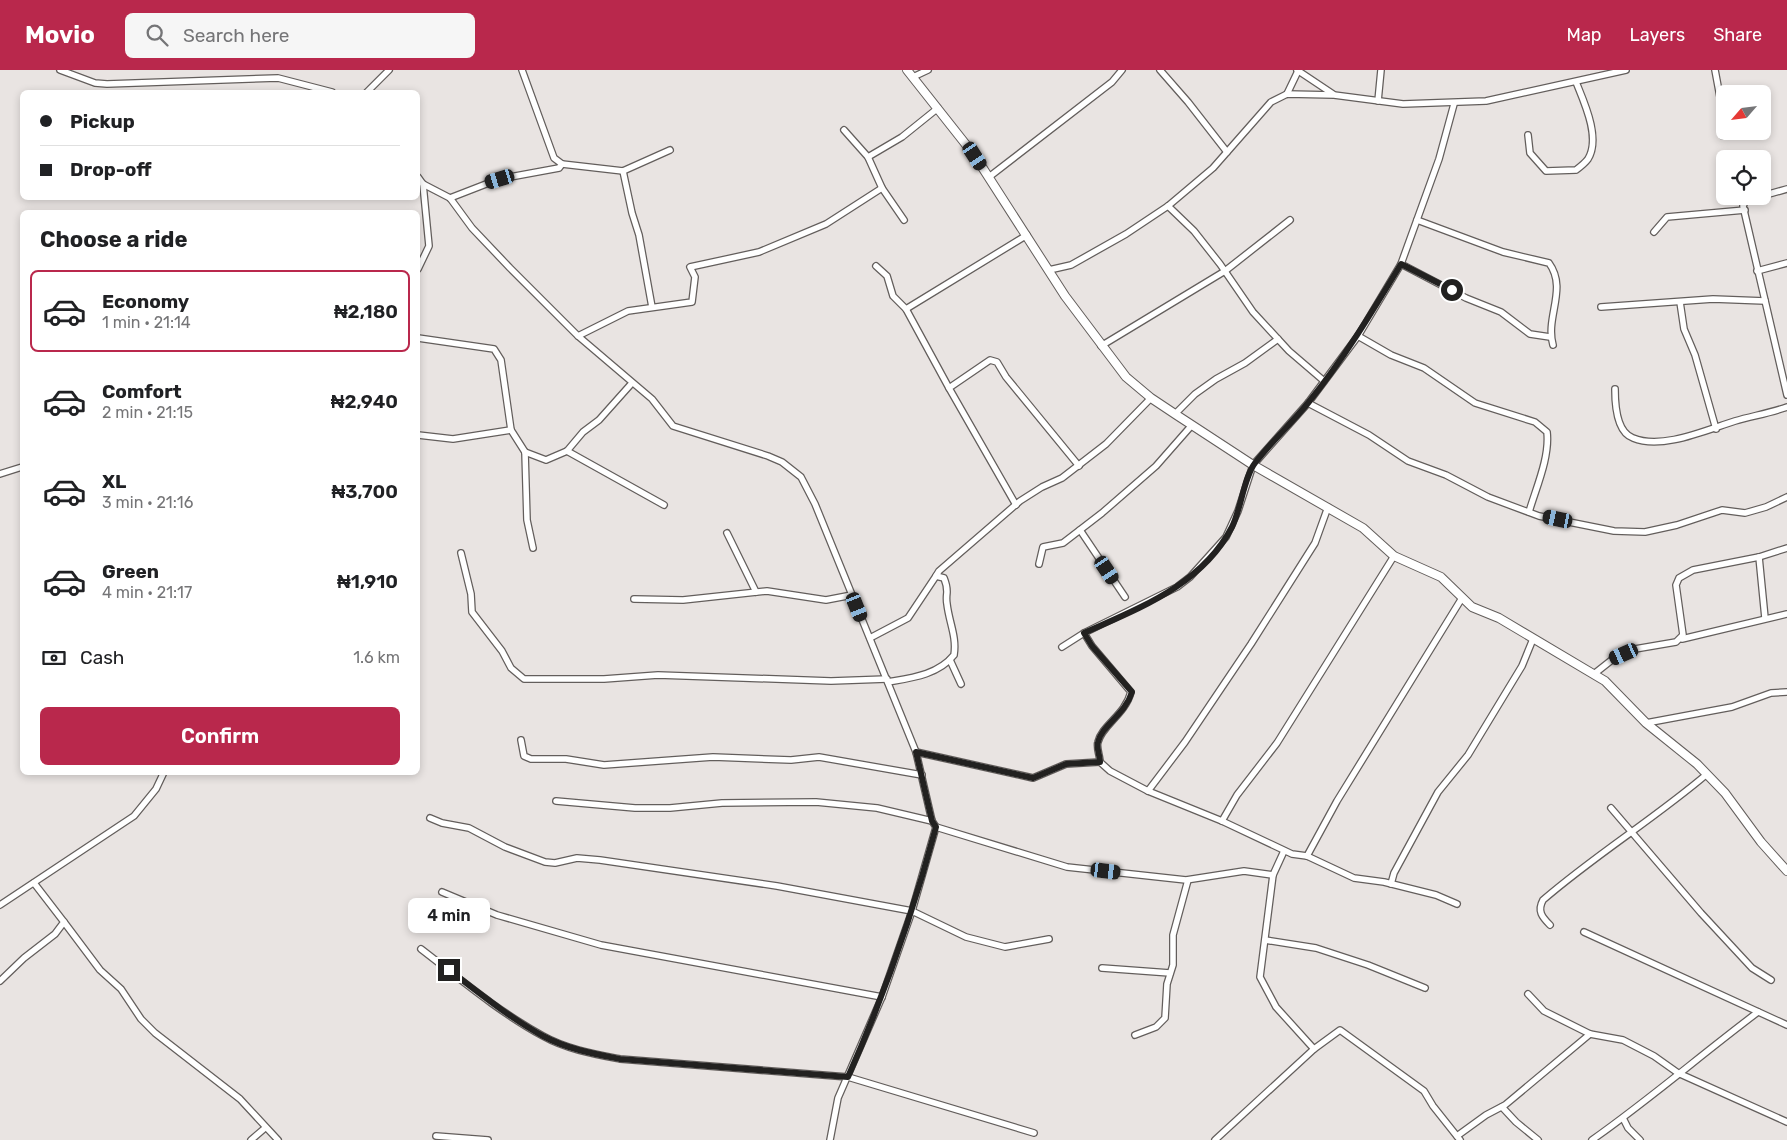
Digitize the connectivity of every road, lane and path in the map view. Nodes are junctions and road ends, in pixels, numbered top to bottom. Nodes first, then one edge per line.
1 (60, 70) edge
2 (390, 70) edge
3 (522, 70) edge
4 (907, 70) edge
5 (928, 70) edge
6 (1122, 70) edge
7 (1160, 70) edge
8 (1298, 70) edge
9 (1382, 70) edge
10 (1626, 70) edge
11 (1716, 70) edge
12 (913, 77) junction
13 (1576, 82) junction
14 (1718, 85) edge
15 (324, 90) edge
16 (369, 90) edge
17 (1287, 94) junction
18 (1334, 95) junction
19 (1378, 101) junction
20 (1454, 104) junction
21 (938, 108) junction
22 (844, 130) dead end
23 (1528, 135) dead end
24 (670, 150) dead end
25 (1227, 152) junction
26 (868, 157) junction
27 (562, 164) junction
28 (623, 171) junction
29 (989, 177) junction
30 (420, 180) edge
31 (423, 184) junction
32 (882, 188) junction
33 (1787, 189) edge
34 (1771, 193) edge
35 (450, 198) junction
36 (1745, 205) edge
37 (1168, 206) junction
38 (1744, 210) junction
39 (904, 220) dead end
40 (1290, 220) dead end
41 (1417, 220) junction
42 (1654, 232) dead end
43 (1027, 235) junction
44 (1787, 263) edge
45 (1401, 264) junction
46 (420, 265) edge
47 (876, 266) dead end
48 (1049, 270) junction
49 (1225, 271) junction
50 (1757, 271) junction
51 (1765, 300) junction
52 (1680, 302) junction
53 (1601, 307) dead end
54 (652, 308) junction
55 (906, 310) junction
56 (578, 336) junction
57 (1358, 336) junction
58 (1550, 337) junction
59 (420, 338) edge
60 (1278, 339) junction
61 (1553, 345) dead end
62 (1102, 346) junction
63 (1324, 381) junction
64 (632, 382) junction
65 (949, 388) junction
66 (1615, 389) dead end
67 (1787, 395) edge
68 (1151, 398) junction
69 (1308, 403) junction
70 (1787, 407) edge
71 (1175, 414) junction
72 (1192, 425) junction
73 (1716, 428) junction
74 (511, 430) junction
75 (420, 435) edge
76 (567, 451) junction
77 (525, 452) junction
78 (1254, 465) junction
79 (1079, 466) junction
80 (20, 468) edge
81 (0, 474) edge
82 (1787, 497) edge
83 (664, 505) dead end
84 (1016, 505) junction
85 (1328, 507) junction
86 (1529, 512) junction
87 (1080, 530) junction
88 (728, 533) dead end
89 (533, 548) dead end
90 (1787, 548) edge
91 (462, 553) dead end
92 (1394, 556) junction
93 (1759, 557) junction
94 (1039, 564) dead end
95 (936, 576) junction
96 (756, 592) junction
97 (852, 596) junction
98 (1125, 597) dead end
99 (1462, 598) junction
100 (634, 599) dead end
101 (1787, 614) edge
102 (1765, 618) junction
103 (1084, 633) junction
104 (870, 638) junction
105 (1533, 639) junction
106 (1682, 639) junction
107 (1062, 647) dead end
108 (950, 660) junction
109 (1594, 674) junction
110 (887, 681) junction
111 (961, 684) dead end
112 (1787, 692) edge
113 (1646, 723) junction
114 (521, 740) dead end
115 (916, 752) junction
116 (1100, 762) junction
117 (922, 774) junction
118 (1707, 774) junction
119 (163, 775) edge
120 (1148, 791) junction
121 (556, 802) dead end
122 (1611, 808) dead end
123 (430, 818) dead end
124 (932, 821) junction
125 (1222, 821) junction
126 (936, 827) junction
127 (1634, 831) junction
128 (1284, 851) junction
129 (1307, 856) junction
130 (1787, 872) edge
131 (1273, 876) junction
132 (1188, 880) junction
133 (34, 883) junction
134 (1391, 884) junction
135 (442, 892) dead end
136 (1457, 904) dead end
137 (0, 905) edge
138 (912, 911) junction
139 (64, 922) junction
140 (1550, 925) dead end
141 (1584, 932) dead end
142 (1049, 939) dead end
143 (1265, 940) junction
144 (421, 949) dead end
145 (1102, 968) dead end
146 (1170, 973) junction
147 (1771, 980) dead end
148 (0, 981) edge
149 (1424, 988) dead end
150 (1528, 994) dead end
151 (882, 997) junction
152 (1758, 1012) junction
153 (1787, 1025) edge
154 (1590, 1034) junction
155 (1135, 1035) dead end
156 (1314, 1049) junction
157 (1678, 1073) junction
158 (848, 1077) junction
159 (1502, 1107) junction
160 (1623, 1118) junction
161 (1787, 1122) edge
162 (265, 1128) junction
163 (1034, 1132) dead end
164 (436, 1136) dead end
165 (1459, 1138) edge
166 (251, 1140) edge
167 (278, 1140) edge
168 (488, 1140) edge
169 (830, 1140) edge
170 (1215, 1140) edge
171 (1538, 1140) edge
172 (1592, 1140) edge
173 (1640, 1140) edge

1 - 15 street
2 - 16 street
3 - 27 street
4 - 12 street
5 - 12 street
6 - 29 street
7 - 25 street
8 - 17 street
8 - 18 street
9 - 19 street
10 - 13 street
11 - 14 street
12 - 21 street
13 - 20 street
13 - 23 street
17 - 18 street
17 - 25 street
18 - 19 street
19 - 20 street
20 - 41 street
21 - 26 street
21 - 29 street
22 - 26 street
24 - 28 street
25 - 37 street
26 - 32 street
27 - 28 street
27 - 35 street
28 - 54 street
29 - 43 street
30 - 31 street
31 - 35 street
31 - 46 street
32 - 39 street
32 - 54 street
33 - 34 street
35 - 56 street
36 - 38 street
37 - 48 street
37 - 49 street
38 - 42 street
38 - 50 street
40 - 49 street
41 - 45 street
41 - 58 street
43 - 48 street
43 - 55 street
44 - 50 street
45 - 57 street
45 - 58 street
47 - 55 street
48 - 62 street
49 - 60 street
49 - 62 street
50 - 51 street
51 - 52 street
51 - 67 street
52 - 53 street
52 - 73 street
54 - 56 street
55 - 65 street
56 - 64 street
57 - 63 street
57 - 86 street
58 - 61 street
59 - 74 street
60 - 63 street
60 - 71 street
62 - 68 street
63 - 69 street
64 - 76 street
64 - 97 street
65 - 79 street
65 - 84 street
66 - 73 street
68 - 71 street
68 - 79 street
69 - 78 street
69 - 86 street
70 - 73 street
71 - 72 street
72 - 78 street
72 - 87 street
74 - 75 street
74 - 77 street
76 - 77 street
76 - 83 street
77 - 89 street
78 - 85 street
78 - 103 street
79 - 84 street
80 - 81 street
82 - 86 street
84 - 95 street
85 - 92 street
85 - 120 street
87 - 94 street
87 - 98 street
88 - 96 street
90 - 93 street
91 - 110 street
92 - 99 street
92 - 125 street
93 - 102 street
93 - 106 street
95 - 104 street
95 - 108 street
96 - 97 street
96 - 100 street
97 - 104 street
99 - 105 street
99 - 129 street
101 - 102 street
102 - 106 street
103 - 107 street
103 - 116 street
104 - 110 street
105 - 109 street
105 - 134 street
106 - 109 street
108 - 110 street
108 - 111 street
109 - 113 street
110 - 115 street
112 - 113 street
113 - 118 street
114 - 117 street
115 - 116 street
115 - 117 street
116 - 120 street
117 - 124 street
118 - 127 street
118 - 130 street
119 - 133 street
120 - 125 street
121 - 124 street
122 - 127 street
123 - 138 street
124 - 126 street
125 - 128 street
126 - 132 street
126 - 138 street
127 - 140 street
127 - 147 street
128 - 129 street
128 - 131 street
129 - 134 street
131 - 132 street
131 - 143 street
132 - 146 street
133 - 137 street
133 - 139 street
134 - 136 street
135 - 151 street
138 - 142 street
138 - 151 street
139 - 148 street
139 - 162 street
141 - 152 street
143 - 149 street
143 - 156 street
144 - 158 street
145 - 146 street
146 - 155 street
150 - 154 street
151 - 158 street
152 - 153 street
152 - 157 street
154 - 157 street
154 - 159 street
156 - 165 street
156 - 170 street
157 - 160 street
157 - 161 street
158 - 163 street
158 - 169 street
159 - 165 street
159 - 171 street
160 - 172 street
160 - 173 street
162 - 166 street
162 - 167 street
164 - 168 street

